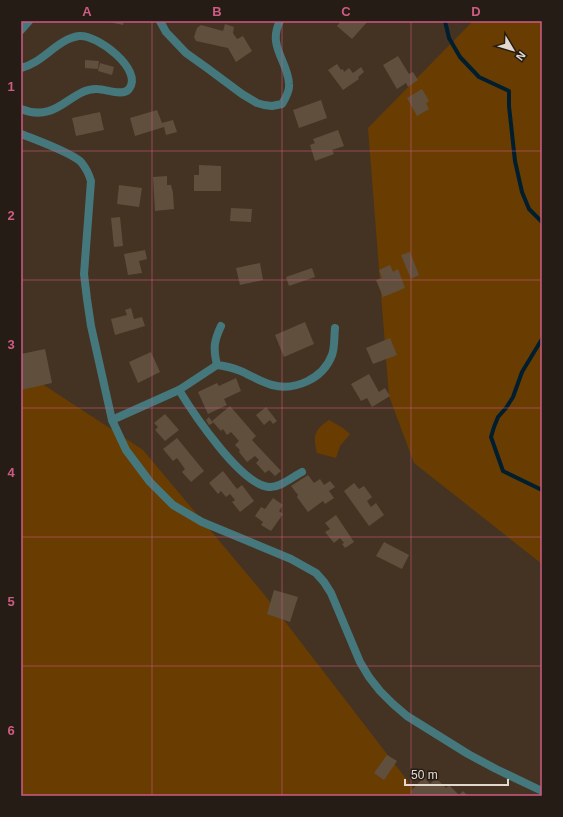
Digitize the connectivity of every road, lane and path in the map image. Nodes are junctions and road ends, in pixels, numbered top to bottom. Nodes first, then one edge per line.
1 (29, 21) edge
2 (160, 21) edge
3 (280, 21) edge
4 (21, 30) edge
5 (21, 68) edge
6 (21, 109) edge
7 (21, 134) edge
8 (221, 326) dead end
9 (335, 328) dead end
10 (217, 365) junction
11 (179, 390) junction
12 (112, 420) junction
13 (302, 472) dead end
14 (542, 791) edge

1 - 4 street
2 - 3 street
5 - 6 street
7 - 12 street
8 - 10 street
9 - 10 street
10 - 11 street
11 - 12 street
11 - 13 street
12 - 14 street

